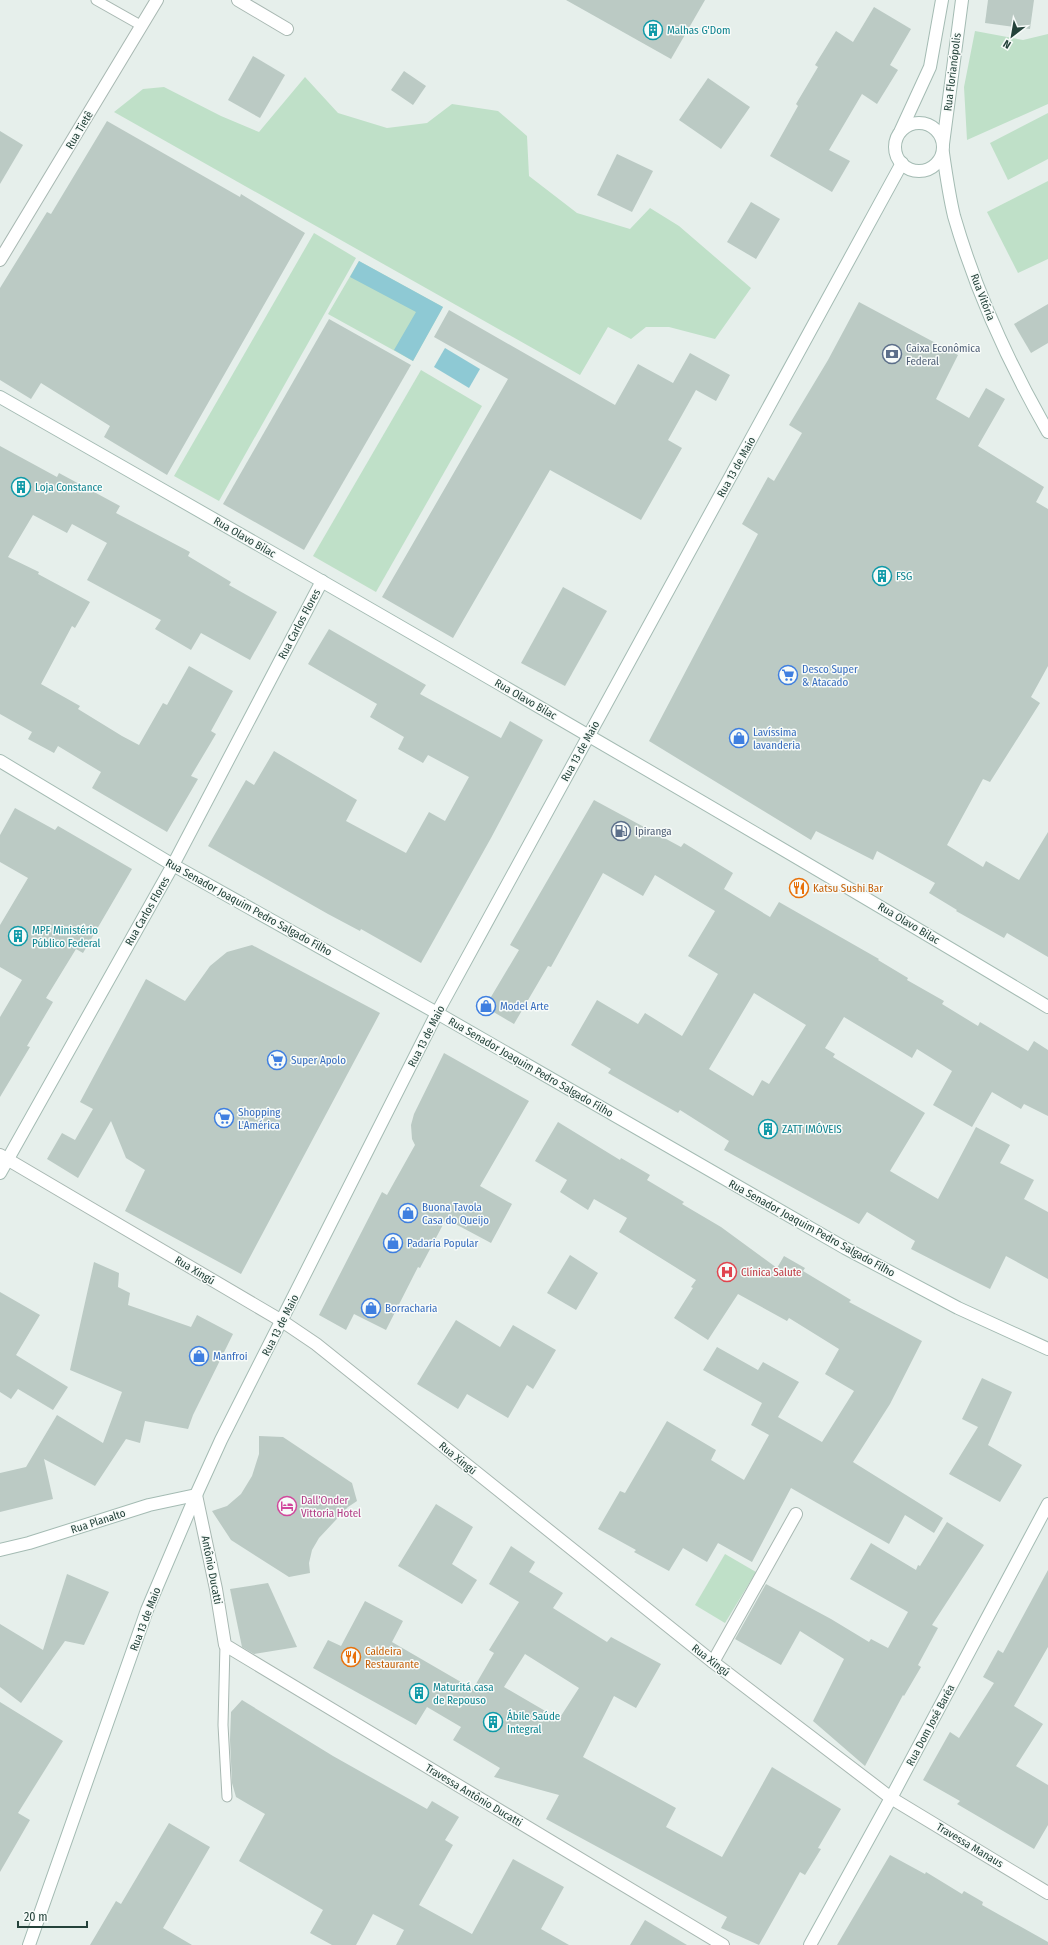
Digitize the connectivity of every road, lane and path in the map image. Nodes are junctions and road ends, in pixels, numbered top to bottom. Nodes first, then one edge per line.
1 (96, 0) edge
2 (157, 0) edge
3 (238, 0) edge
4 (942, 0) edge
5 (962, 0) edge
6 (142, 26) junction
7 (287, 29) dead end
8 (901, 130) junction
9 (943, 149) junction
10 (902, 163) junction
11 (0, 260) edge
12 (0, 397) edge
13 (1048, 432) edge
14 (322, 581) junction
15 (588, 736) junction
16 (0, 761) edge
17 (173, 865) junction
18 (1048, 1007) edge
19 (437, 1013) junction
20 (4, 1157) edge
21 (0, 1173) edge
22 (282, 1321) junction
23 (1048, 1349) edge
24 (196, 1495) junction
25 (1048, 1504) edge
26 (796, 1514) dead end
27 (0, 1550) edge
28 (225, 1646) junction
29 (713, 1662) junction
30 (227, 1797) dead end
31 (891, 1798) junction
32 (1048, 1893) edge
33 (30, 1945) edge
34 (723, 1945) edge
35 (810, 1945) edge

1 - 6 lane
2 - 6 main road, Rua Tietê
3 - 7 main road
4 - 8 main road, Rua Florianópolis
5 - 9 main road, Rua Florianópolis
6 - 11 main road, Rua Tietê
8 - 9 main road
8 - 10 main road
9 - 10 main road
9 - 13 main road, Rua Vitória
10 - 15 main road, Rua 13 de Maio
12 - 14 main road, Rua Olavo Bilac
14 - 15 main road, Rua Olavo Bilac
14 - 17 main road, Rua Carlos Flores
15 - 18 main road, Rua Olavo Bilac
15 - 19 main road, Rua 13 de Maio
16 - 17 main road, Rua Senador Joaquim Pedro Salgado Filho
17 - 19 main road, Rua Senador Joaquim Pedro Salgado Filho
17 - 20 main road, Rua Carlos Flores
19 - 22 main road, Rua 13 de Maio
19 - 23 main road, Rua Senador Joaquim Pedro Salgado Filho
20 - 21 main road, Rua Carlos Flores
20 - 22 main road, Rua Xingú
22 - 24 main road, Rua 13 de Maio
22 - 29 main road, Rua Xingú
24 - 27 main road, Rua Planalto
24 - 28 main road, Antônio Ducatti
24 - 33 main road, Rua 13 de Maio
25 - 31 main road, Rua Dom José Baréa
26 - 29 main road
28 - 30 lane
28 - 34 main road, Travessa Antônio Ducatti
29 - 31 main road, Rua Xingú
31 - 32 main road, Travessa Manaus
31 - 35 main road, Rua Dom José Baréa

